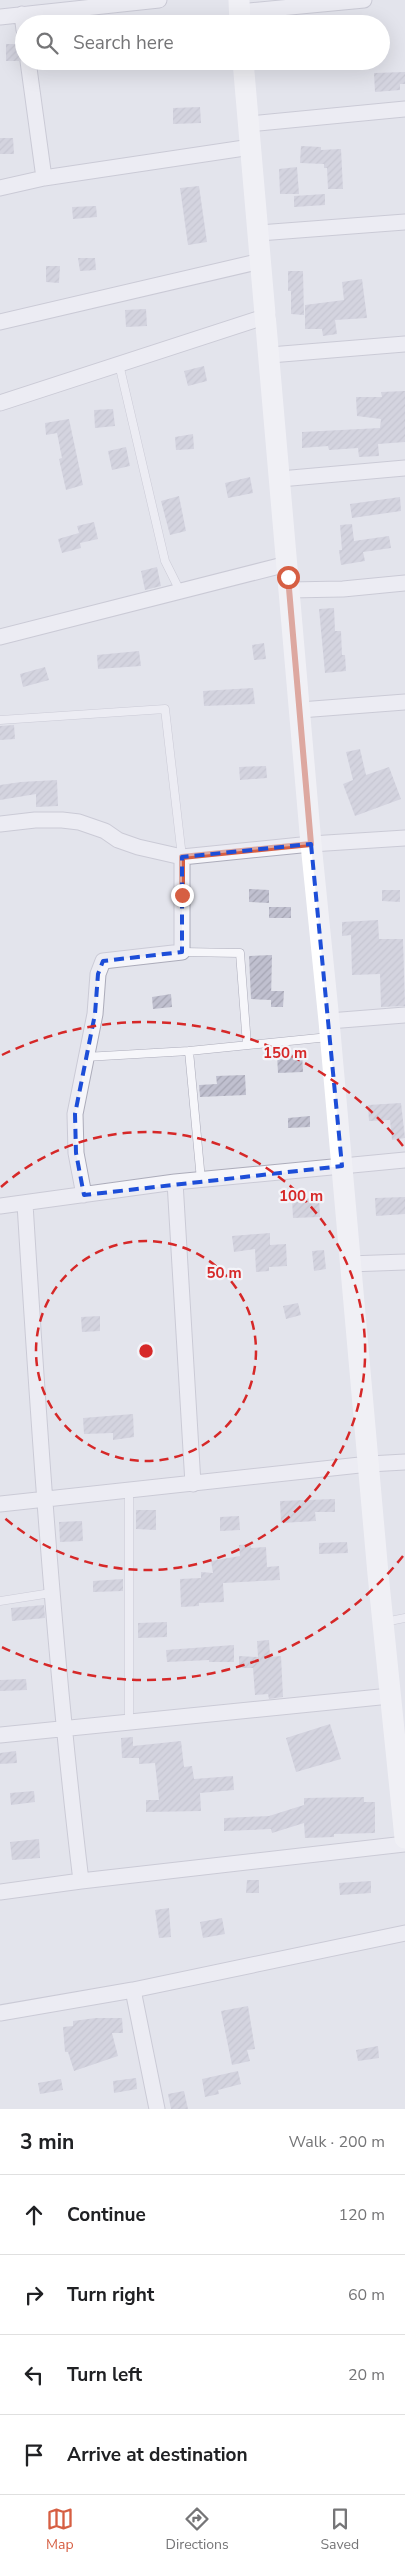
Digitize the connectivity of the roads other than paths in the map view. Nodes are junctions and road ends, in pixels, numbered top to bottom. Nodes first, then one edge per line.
1 (159, 0) edge
2 (364, 0) edge
3 (240, 12) edge
4 (22, 14) joint
5 (0, 17) edge
6 (29, 70) edge
7 (244, 70) edge
8 (405, 109) edge
9 (249, 124) junction
10 (251, 147) junction
11 (44, 178) junction
12 (0, 188) edge
13 (405, 222) edge
14 (259, 234) junction
15 (261, 261) junction
16 (267, 316) junction
17 (0, 322) edge
18 (405, 344) edge
19 (270, 355) junction
20 (119, 364) junction
21 (0, 403) edge
22 (405, 468) edge
23 (280, 479) junction
24 (287, 564) junction
25 (405, 583) edge
26 (289, 590) junction
27 (180, 591) junction
28 (0, 637) edge
29 (405, 702) edge
30 (300, 710) junction
31 (0, 720) edge
32 (0, 824) edge
33 (405, 838) edge
34 (311, 844) junction
35 (182, 857) junction
36 (182, 952) junction
37 (405, 1015) edge
38 (330, 1029) junction
39 (247, 1045) junction
40 (189, 1051) junction
41 (85, 1057) junction
42 (405, 1160) edge
43 (342, 1166) junction
44 (201, 1180) junction
45 (174, 1182) junction
46 (84, 1195) junction
47 (25, 1204) junction
48 (0, 1206) edge
49 (405, 1262) edge
50 (349, 1264) junction
51 (405, 1462) edge
52 (369, 1464) junction
53 (193, 1484) junction
54 (129, 1490) junction
55 (43, 1499) junction
56 (0, 1504) edge
57 (51, 1593) junction
58 (0, 1601) edge
59 (405, 1618) edge
60 (383, 1623) junction
61 (390, 1696) junction
62 (130, 1722) junction
63 (63, 1729) junction
64 (0, 1735) edge
65 (403, 1799) edge
66 (405, 1838) edge
67 (405, 1844) edge
68 (81, 1881) junction
69 (0, 1892) edge
70 (405, 1933) edge
71 (133, 1990) junction
72 (0, 2013) edge
73 (157, 2109) edge

1 - 4 street
2 - 3 street
4 - 5 street
6 - 11 street
7 - 9 street
8 - 9 street
9 - 10 street
10 - 11 street
10 - 14 street
11 - 12 street
13 - 14 street
14 - 15 street
15 - 16 street
15 - 17 street
16 - 19 street
16 - 20 street
18 - 19 street
19 - 23 street
20 - 21 street
20 - 27 lane
22 - 23 street
23 - 24 street
24 - 26 street
24 - 27 street
25 - 26 street
26 - 30 street
27 - 28 street
29 - 30 street
30 - 34 street
31 - 35 lane
32 - 35 street
33 - 34 street
34 - 35 street
34 - 38 street
35 - 36 street
36 - 39 lane
36 - 41 street
37 - 38 street
38 - 39 lane
38 - 43 street
39 - 40 lane
40 - 41 lane
40 - 44 lane
41 - 46 street
42 - 43 street
43 - 44 street
43 - 50 street
44 - 45 street
45 - 46 street
45 - 53 street
46 - 47 street
47 - 48 street
47 - 55 street
49 - 50 street
50 - 52 street
51 - 52 street
52 - 53 street
52 - 60 street
53 - 54 street
54 - 55 street
54 - 62 lane
55 - 56 street
55 - 57 street
57 - 58 lane
57 - 63 street
59 - 60 lane
60 - 61 street
61 - 62 street
61 - 65 street
62 - 63 street
63 - 64 street
63 - 68 street
65 - 66 street
67 - 68 street
68 - 69 street
70 - 71 street
71 - 72 street
71 - 73 street

